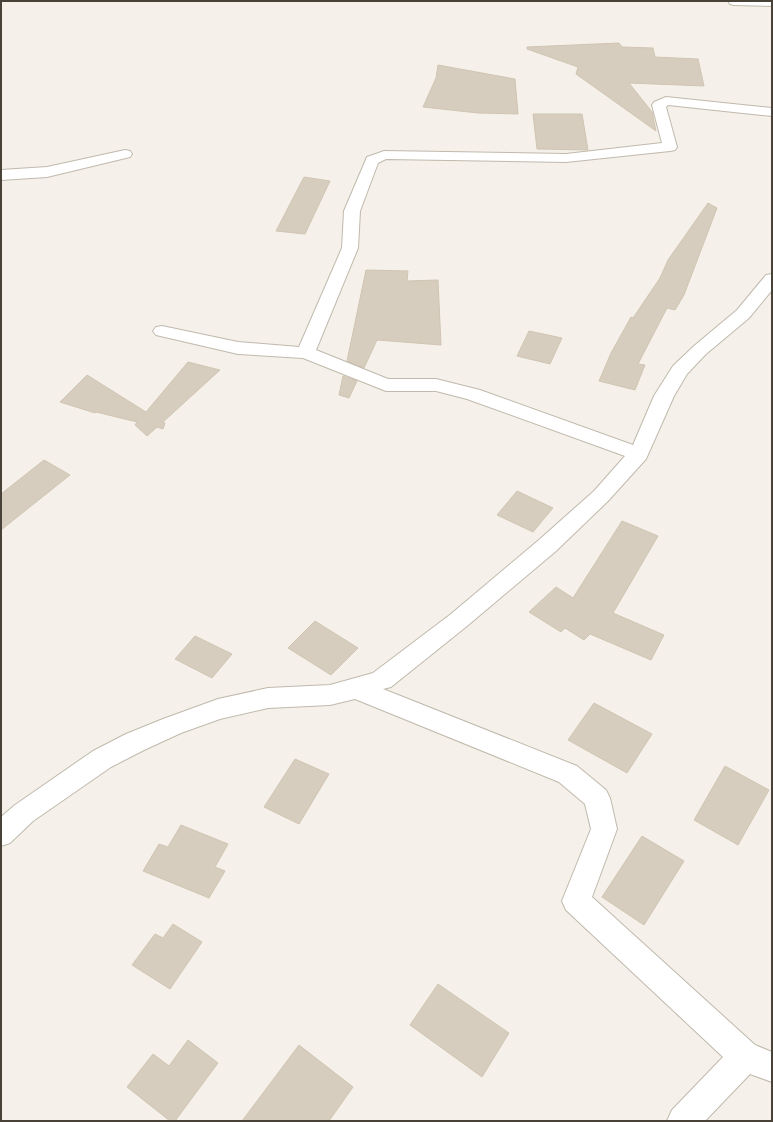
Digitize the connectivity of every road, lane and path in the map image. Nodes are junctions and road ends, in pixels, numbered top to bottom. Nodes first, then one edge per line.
1 (734, 1) edge
2 (772, 2) edge
3 (772, 112) edge
4 (125, 154) dead end
5 (1, 175) edge
6 (772, 279) edge
7 (162, 331) dead end
8 (306, 353) junction
9 (639, 454) junction
10 (356, 689) junction
11 (1, 834) edge
12 (758, 1062) edge
13 (683, 1121) edge

1 - 2 street
3 - 8 street
4 - 5 street
6 - 9 street
7 - 8 street
8 - 9 street
9 - 10 street
10 - 11 street
10 - 12 street
12 - 13 street

